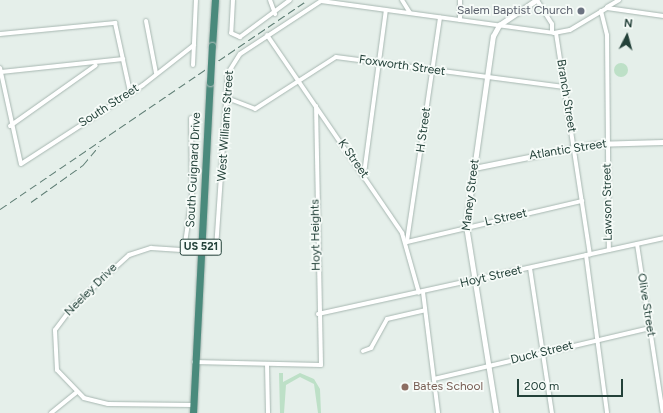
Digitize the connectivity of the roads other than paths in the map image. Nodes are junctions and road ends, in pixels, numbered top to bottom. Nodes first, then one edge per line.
1 (196, 0) edge
2 (215, 0) edge
3 (233, 0) edge
4 (270, 0) edge
5 (290, 0) edge
6 (402, 0) edge
7 (460, 0) edge
8 (537, 0) edge
9 (619, 0) edge
10 (607, 8) junction
11 (386, 10) junction
12 (601, 11) junction
13 (410, 13) junction
14 (275, 14) junction
15 (663, 16) edge
16 (440, 17) junction
17 (460, 20) junction
18 (146, 21) dead end
19 (499, 25) junction
20 (554, 32) junction
21 (0, 34) edge
22 (268, 35) junction
23 (194, 45) junction
24 (123, 59) junction
25 (376, 62) junction
26 (96, 64) junction
27 (193, 66) dead end
28 (0, 70) edge
29 (432, 70) junction
30 (156, 73) junction
31 (486, 78) junction
32 (298, 80) junction
33 (564, 87) junction
34 (130, 92) junction
35 (227, 98) junction
36 (316, 106) junction
37 (191, 118) dead end
38 (10, 126) junction
39 (663, 142) edge
40 (608, 143) junction
41 (574, 147) junction
42 (474, 168) junction
43 (364, 174) junction
44 (582, 201) junction
45 (465, 228) junction
46 (663, 238) edge
47 (407, 242) junction
48 (637, 244) junction
49 (184, 250) junction
50 (609, 250) junction
51 (200, 252) junction
52 (588, 255) junction
53 (530, 268) junction
54 (475, 280) junction
55 (421, 292) junction
56 (425, 310) junction
57 (318, 314) junction
58 (650, 328) junction
59 (596, 340) junction
60 (363, 351) dead end
61 (544, 353) junction
62 (194, 362) junction
63 (267, 364) junction
64 (489, 366) junction
65 (434, 378) junction
66 (76, 393) junction
67 (193, 409) edge
68 (51, 413) edge
69 (268, 413) edge
70 (438, 413) edge
71 (496, 413) edge
72 (552, 413) edge
73 (607, 413) edge
74 (663, 413) edge

1 - 23 street
2 - 51 highway, South Guignard Drive / US 521, bridge
3 - 14 street
4 - 14 street
5 - 14 street
6 - 13 street
7 - 17 street
8 - 19 street
8 - 20 street, Branch Street
9 - 10 street, West Williams Street
10 - 12 street, West Williams Street
10 - 15 street
11 - 13 street, West Williams Street
11 - 22 street, West Williams Street
11 - 25 street
12 - 20 street, West Williams Street
12 - 40 street, Lawson Street
13 - 16 street, West Williams Street
16 - 17 street, West Williams Street
16 - 29 street, H Street
17 - 19 street, West Williams Street
18 - 30 street
19 - 20 street, West Williams Street
19 - 31 street, Maney Street
20 - 33 street, Branch Street
21 - 24 street
22 - 32 street, K Street
22 - 35 street, West Williams Street
23 - 27 street
23 - 30 street, South Street
24 - 26 street
24 - 34 street
25 - 29 street, Foxworth Street
25 - 32 street, Foxworth Street
25 - 43 street
26 - 28 street
26 - 38 street
28 - 38 street
29 - 31 street, Foxworth Street
29 - 47 street, H Street
30 - 34 street, South Street
31 - 33 street, Foxworth Street
31 - 42 street, Maney Street
32 - 35 street, Foxworth Street
32 - 36 street, K Street
33 - 41 street, Branch Street
34 - 38 street, South Street
35 - 51 street, West Williams Street
36 - 43 street, K Street
36 - 57 street, Hoyt Heights
37 - 49 street
39 - 40 street, Atlantic Street
40 - 41 street, Atlantic Street
40 - 50 street, Lawson Street
41 - 42 street, Atlantic Street
41 - 44 street, Branch Street
42 - 45 street, Maney Street
43 - 47 street, K Street
44 - 45 street, L Street
44 - 52 street, Branch Street
45 - 47 street, L Street
45 - 54 street, Maney Street
46 - 48 street, Hoyt Street
47 - 55 street, K Street
48 - 50 street, Hoyt Street
48 - 58 street, Olive Street
49 - 51 street, Neeley Drive
49 - 66 street, Neeley Drive
50 - 52 street, Hoyt Street
51 - 62 highway, South Guignard Drive / US 521
52 - 53 street, Hoyt Street
52 - 59 street, Branch Street
53 - 54 street, Hoyt Street
53 - 61 street
54 - 55 street, Hoyt Street
54 - 64 street, Maney Street
55 - 56 street, K Street
55 - 57 street, Hoyt Street
56 - 60 street
56 - 65 street, K Street
57 - 63 street, Hoyt Heights
58 - 59 street, Duck Street
58 - 74 street, Olive Street
59 - 61 street, Duck Street
59 - 73 street, Branch Street
61 - 64 street, Duck Street
61 - 72 street
62 - 63 street
62 - 67 highway, South Guignard Drive / US 521
63 - 69 street
64 - 65 street, Duck Street
64 - 71 street, Maney Street
65 - 70 street, K Street
66 - 67 street
66 - 68 street

